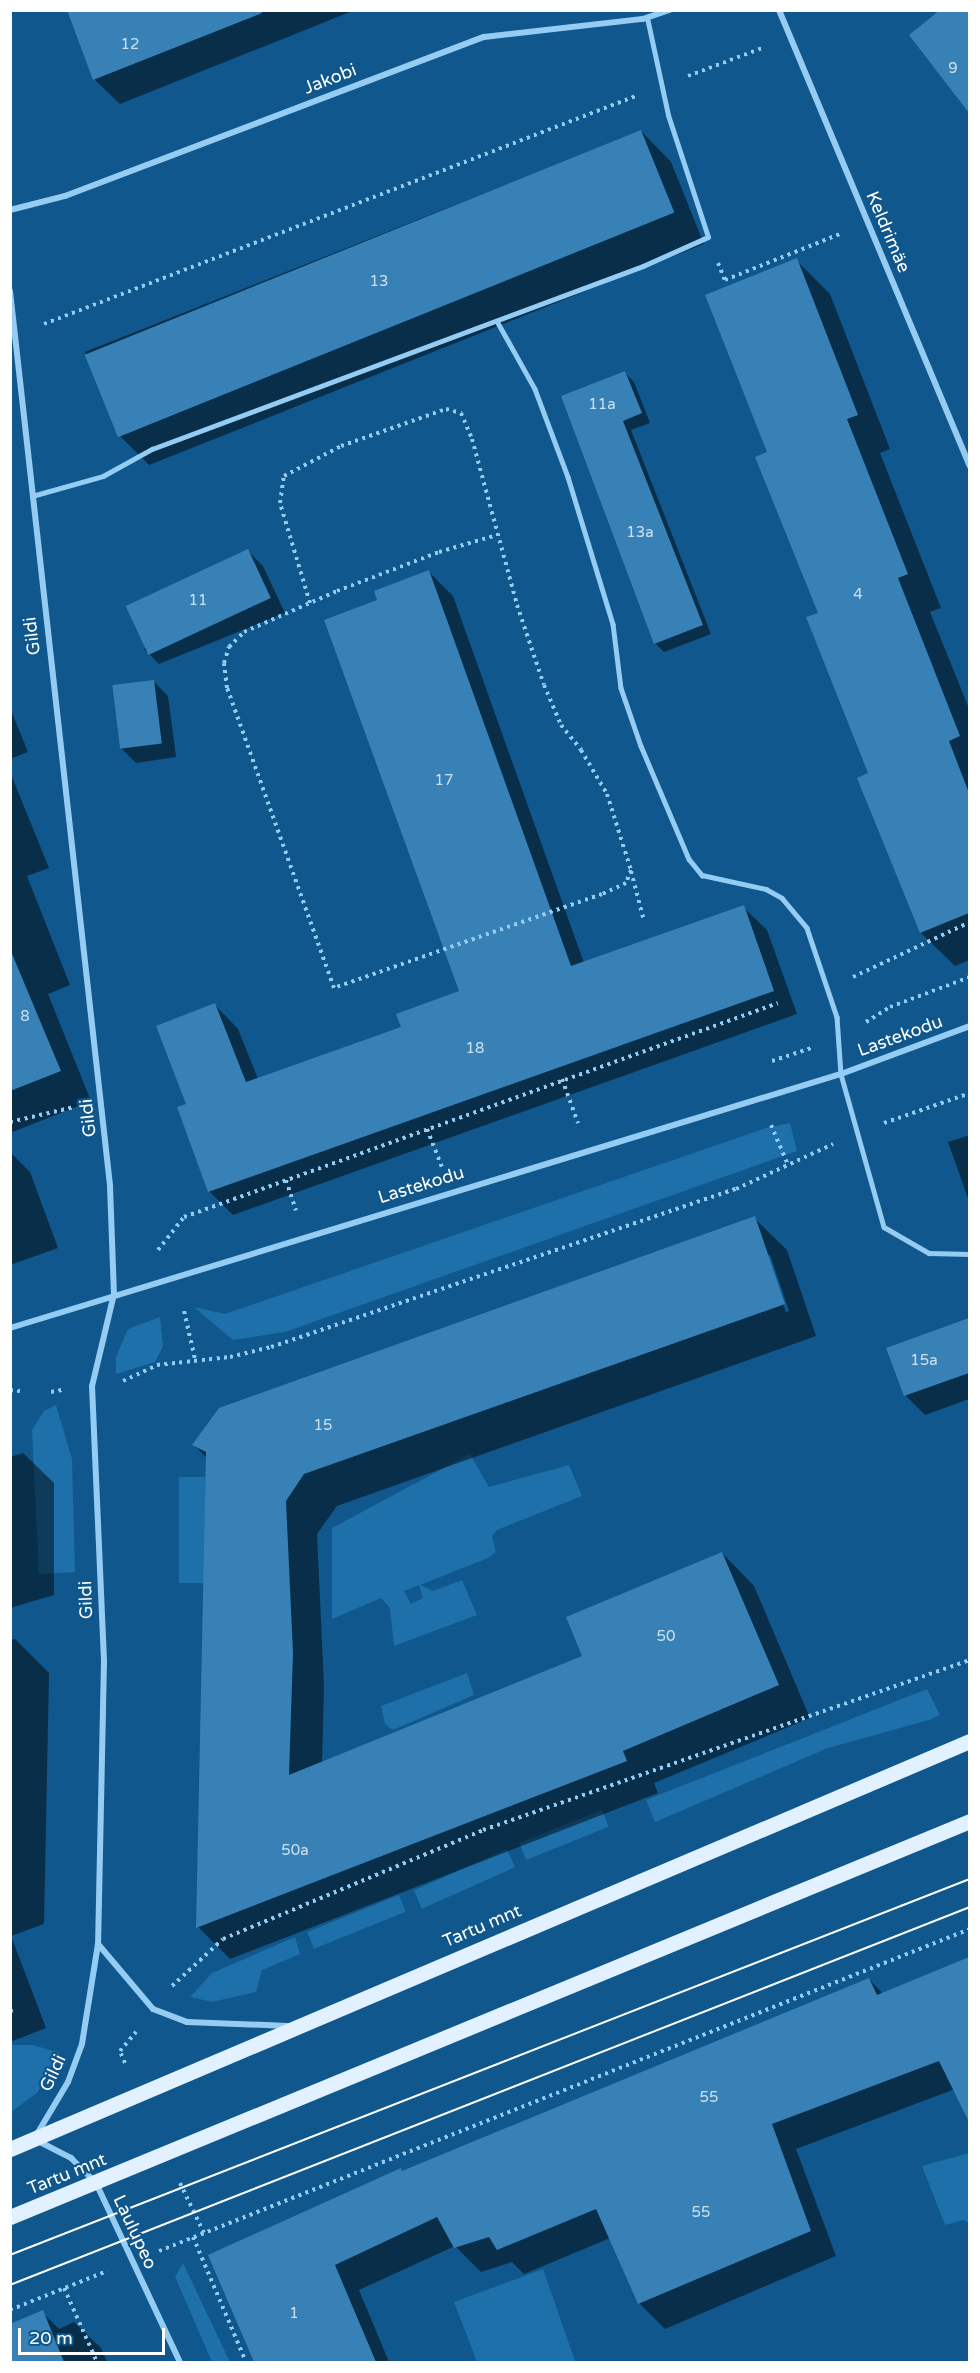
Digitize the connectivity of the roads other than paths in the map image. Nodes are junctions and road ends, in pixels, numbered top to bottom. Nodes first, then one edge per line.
1 (669, 10) edge
2 (779, 10) edge
3 (647, 18) junction
4 (10, 210) edge
5 (10, 291) edge
6 (496, 321) junction
7 (969, 466) edge
8 (32, 496) junction
9 (969, 1026) edge
10 (841, 1074) junction
11 (969, 1254) edge
12 (114, 1294) junction
13 (10, 1328) edge
14 (969, 1741) edge
15 (969, 1821) edge
16 (98, 1944) junction
17 (296, 2026) junction
18 (34, 2139) junction
19 (10, 2149) edge
20 (96, 2183) junction
21 (10, 2217) edge
22 (180, 2362) edge

1 - 3 street, Jakobi
2 - 7 street, Keldrimäe
3 - 4 street, Jakobi
3 - 6 lane
5 - 8 street, Gildi
6 - 8 lane
6 - 10 lane
8 - 12 street, Gildi
9 - 10 street, Lastekodu
10 - 11 lane, Lastekodu
10 - 12 street, Lastekodu
12 - 13 street, Lastekodu
12 - 16 street, Gildi
14 - 17 main road, Tartu mnt
15 - 20 main road, Tartu mnt
16 - 17 street
16 - 18 street, Gildi
17 - 18 main road, Tartu mnt
18 - 19 main road, Tartu mnt
18 - 20 street, Laulupeo
20 - 21 main road, Tartu mnt
20 - 22 street, Laulupeo

